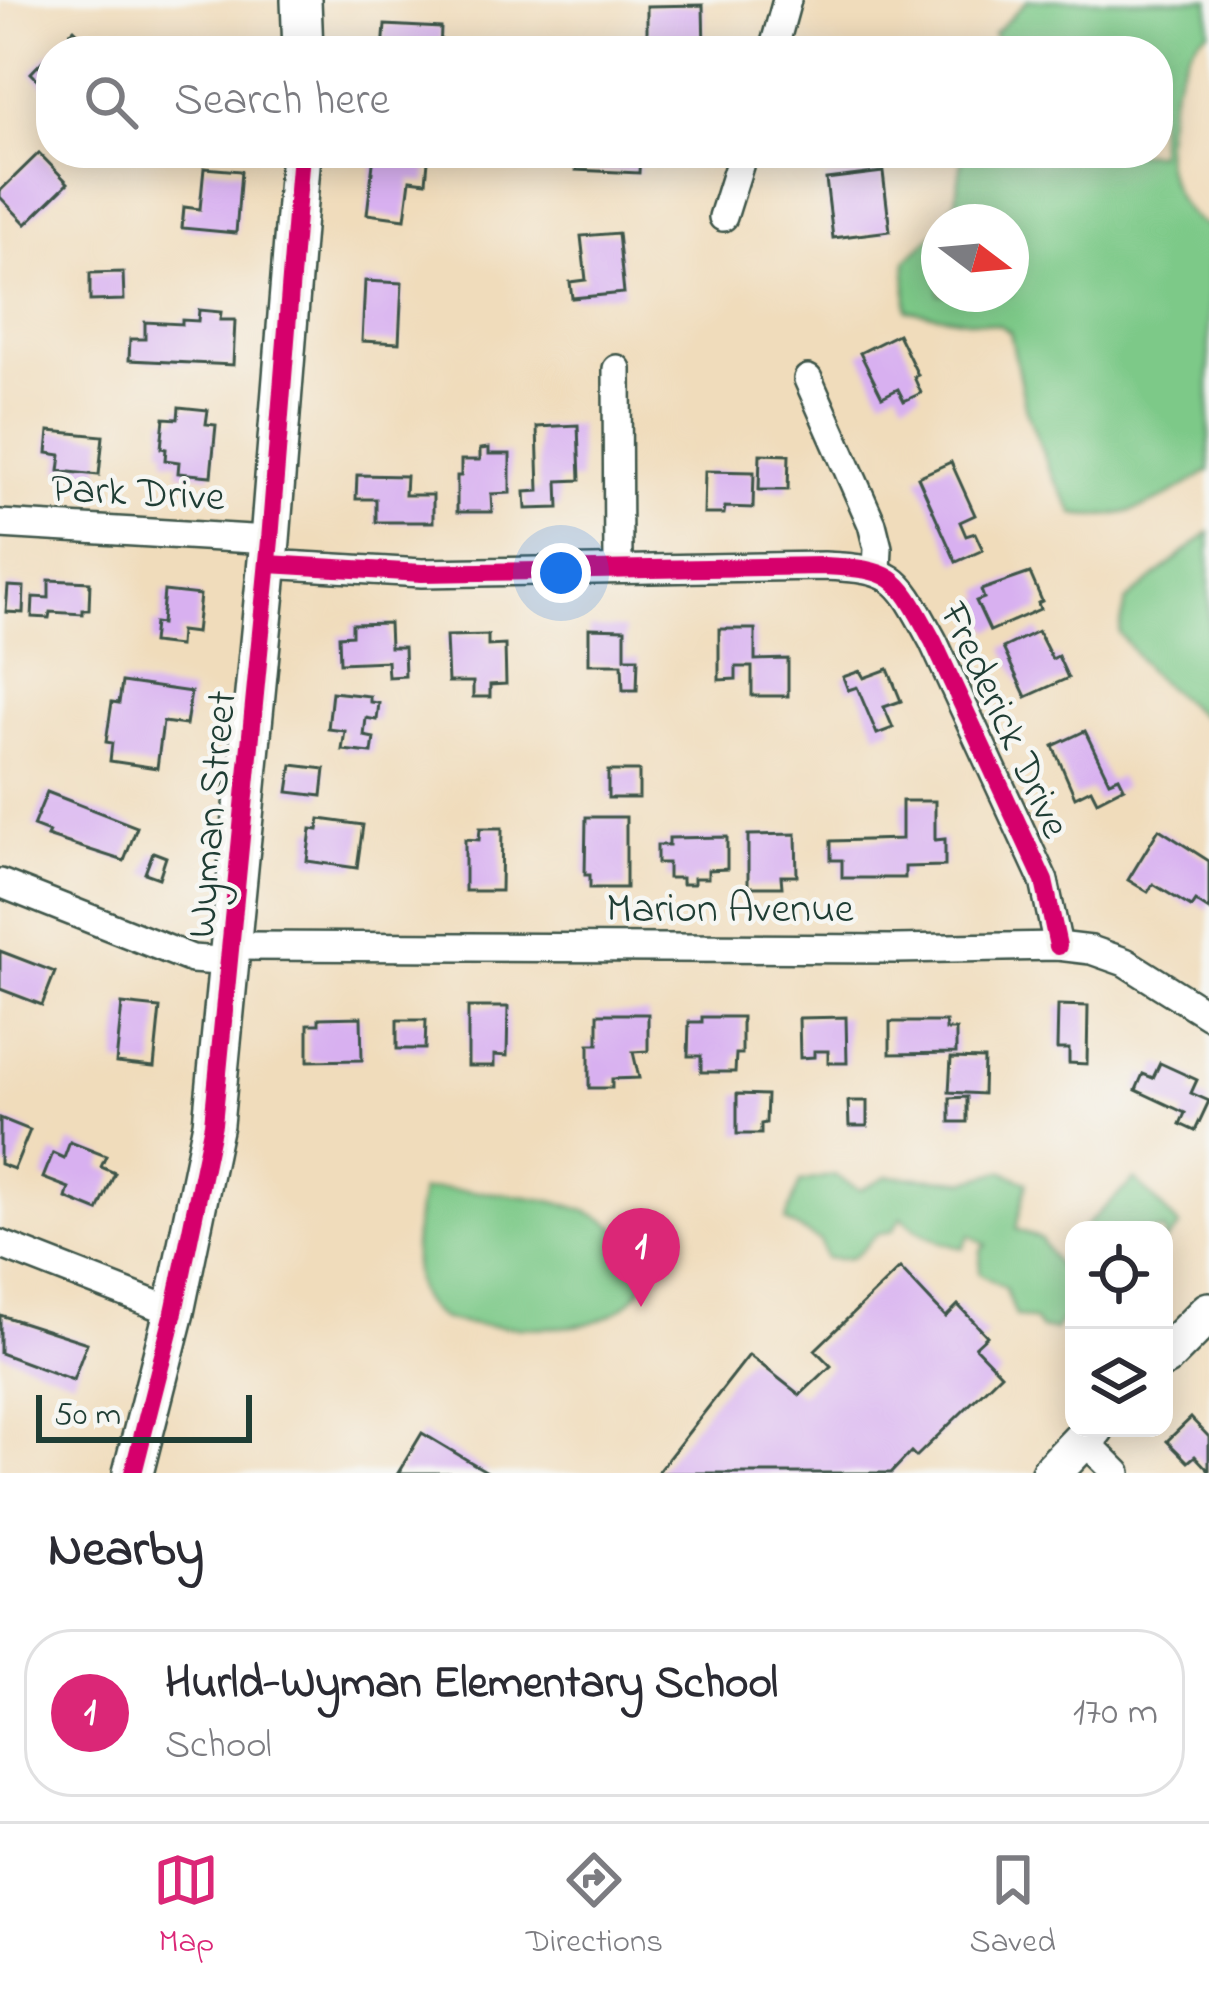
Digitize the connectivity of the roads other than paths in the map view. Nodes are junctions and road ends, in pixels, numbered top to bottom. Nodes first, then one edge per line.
1 (301, 0) edge
2 (787, 0) edge
3 (302, 36) edge
4 (777, 36) edge
5 (300, 168) edge
6 (738, 168) edge
7 (722, 217) dead end
8 (617, 369) dead end
9 (808, 379) dead end
10 (0, 524) edge
11 (269, 552) junction
12 (618, 569) junction
13 (877, 570) junction
14 (0, 883) edge
15 (1058, 946) junction
16 (232, 954) junction
17 (1209, 1016) edge
18 (0, 1244) edge
19 (174, 1312) junction
20 (1209, 1312) edge
21 (1173, 1348) edge
22 (1086, 1437) edge
23 (1091, 1437) edge
24 (133, 1473) edge
25 (1051, 1473) edge
26 (1117, 1473) edge

1 - 3 street
2 - 4 street
5 - 11 street, Wyman Street
6 - 7 street
8 - 12 street
9 - 13 street
10 - 11 street, Park Drive
11 - 12 street
11 - 16 street, Wyman Street
12 - 13 street
13 - 15 street, Frederick Drive
14 - 16 street
15 - 16 street, Marion Avenue
15 - 17 street, Marion Avenue
16 - 19 street, Wyman Street
18 - 19 street
19 - 24 street, Wyman Street
20 - 21 street
22 - 25 street
23 - 26 street

